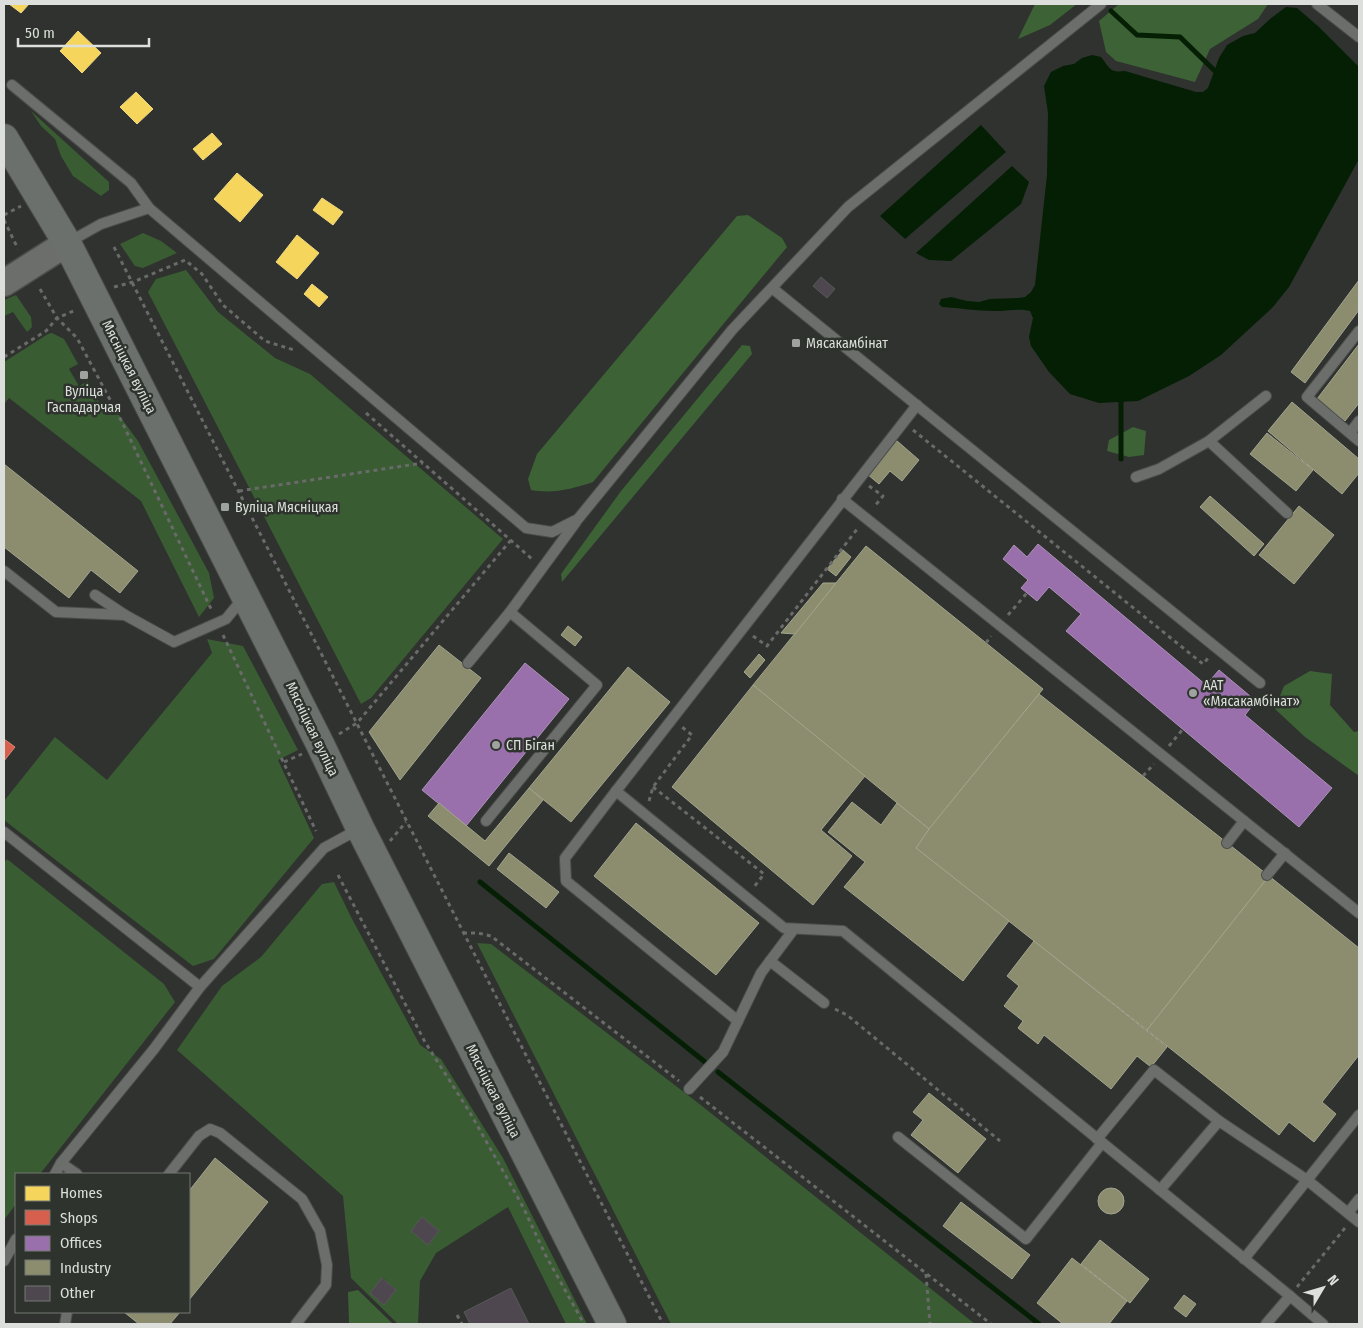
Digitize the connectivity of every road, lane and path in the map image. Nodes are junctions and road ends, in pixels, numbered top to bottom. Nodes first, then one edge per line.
1 (1101, 4) edge
2 (1317, 4) edge
3 (1359, 37) edge
4 (12, 85) dead end
5 (4, 138) edge
6 (21, 206) dead end
7 (149, 208) junction
8 (4, 215) edge
9 (4, 220) edge
10 (67, 243) junction
11 (114, 247) dead end
12 (20, 254) dead end
13 (133, 282) junction
14 (4, 283) edge
15 (114, 287) dead end
16 (772, 288) junction
17 (40, 289) dead end
18 (76, 310) dead end
19 (57, 318) junction
20 (1359, 330) edge
21 (295, 350) dead end
22 (4, 357) edge
23 (1266, 396) dead end
24 (917, 404) junction
25 (360, 407) dead end
26 (903, 422) junction
27 (1359, 422) edge
28 (1350, 433) junction
29 (1208, 441) junction
30 (1359, 441) edge
31 (424, 463) junction
32 (1136, 477) dead end
33 (859, 478) junction
34 (239, 491) junction
35 (842, 499) junction
36 (1287, 513) dead end
37 (866, 518) junction
38 (578, 519) junction
39 (511, 540) junction
40 (541, 569) junction
41 (4, 571) edge
42 (95, 595) dead end
43 (245, 596) junction
44 (510, 612) junction
45 (124, 615) junction
46 (218, 623) junction
47 (743, 628) junction
48 (1216, 647) junction
49 (468, 663) dead end
50 (1260, 683) dead end
51 (672, 719) junction
52 (357, 723) junction
53 (336, 735) dead end
54 (302, 753) dead end
55 (284, 762) junction
56 (653, 787) junction
57 (616, 791) junction
58 (646, 815) junction
59 (1244, 821) junction
60 (486, 822) dead end
61 (360, 828) junction
62 (316, 831) dead end
63 (4, 832) edge
64 (1227, 843) dead end
65 (1285, 853) junction
66 (338, 875) dead end
67 (1268, 875) dead end
68 (746, 898) junction
69 (1359, 913) edge
70 (794, 929) junction
71 (463, 933) junction
72 (770, 962) junction
73 (200, 987) junction
74 (824, 1003) joint
75 (738, 1021) junction
76 (689, 1088) junction
77 (1359, 1115) edge
78 (1219, 1121) junction
79 (898, 1137) dead end
80 (1000, 1141) dead end
81 (1099, 1141) junction
82 (61, 1163) junction
83 (56, 1173) edge
84 (76, 1173) edge
85 (170, 1173) edge
86 (1307, 1180) junction
87 (1160, 1190) junction
88 (1359, 1199) edge
89 (1353, 1218) edge
90 (15, 1241) edge
91 (1244, 1258) junction
92 (4, 1261) edge
93 (926, 1274) junction
94 (1290, 1296) junction
95 (457, 1315) dead end
96 (296, 1324) edge
97 (462, 1324) edge
98 (584, 1324) edge
99 (612, 1324) edge
100 (663, 1324) edge
101 (930, 1324) edge
102 (991, 1324) edge
103 (1266, 1324) edge
104 (1323, 1324) edge

1 - 16 lane
2 - 3 lane
4 - 7 lane
5 - 10 main road, Мясніцкая вуліца
6 - 8 path
7 - 10 lane
7 - 38 lane
9 - 12 path
10 - 14 street
10 - 43 main road, Мясніцкая вуліца
11 - 13 path
13 - 15 path
13 - 21 path
13 - 34 path
16 - 24 lane
16 - 38 lane
17 - 19 path
18 - 19 path
19 - 22 path
19 - 46 path
20 - 28 lane
23 - 29 lane
24 - 26 lane
24 - 48 lane
25 - 31 path
26 - 33 lane
26 - 48 path
27 - 28 lane
28 - 30 lane
29 - 32 lane
29 - 36 lane
31 - 34 path
31 - 39 path
33 - 35 lane
33 - 37 path
34 - 52 path
35 - 37 lane
35 - 47 lane
37 - 47 path
37 - 59 lane
38 - 40 lane
39 - 40 path
39 - 52 path
40 - 44 lane
41 - 45 lane
42 - 45 lane
43 - 46 lane
43 - 61 main road, Мясніцкая вуліца
44 - 49 lane
44 - 60 lane
45 - 46 lane
46 - 55 path
47 - 51 lane
48 - 50 lane
51 - 56 path
51 - 57 lane
52 - 53 path
52 - 71 path
54 - 55 path
55 - 62 path
56 - 58 path
56 - 68 path
57 - 58 lane
57 - 75 lane
58 - 68 lane
59 - 64 lane
59 - 65 lane
61 - 73 lane
61 - 99 main road, Мясніцкая вуліца
63 - 73 lane
65 - 67 lane
65 - 69 lane
66 - 98 path
68 - 70 lane
70 - 72 lane
70 - 81 lane
71 - 76 path
71 - 100 path
72 - 74 lane
72 - 75 lane
73 - 82 lane
74 - 80 path
75 - 76 lane
76 - 93 path
77 - 86 lane
78 - 81 lane
78 - 86 lane
78 - 87 lane
79 - 81 lane
81 - 87 lane
82 - 83 lane
82 - 84 lane
85 - 96 lane
86 - 89 lane
86 - 91 lane
87 - 91 lane
88 - 89 lane
89 - 94 path
90 - 92 lane
91 - 94 lane
93 - 101 path
93 - 102 path
94 - 103 lane
94 - 104 lane
95 - 97 path

